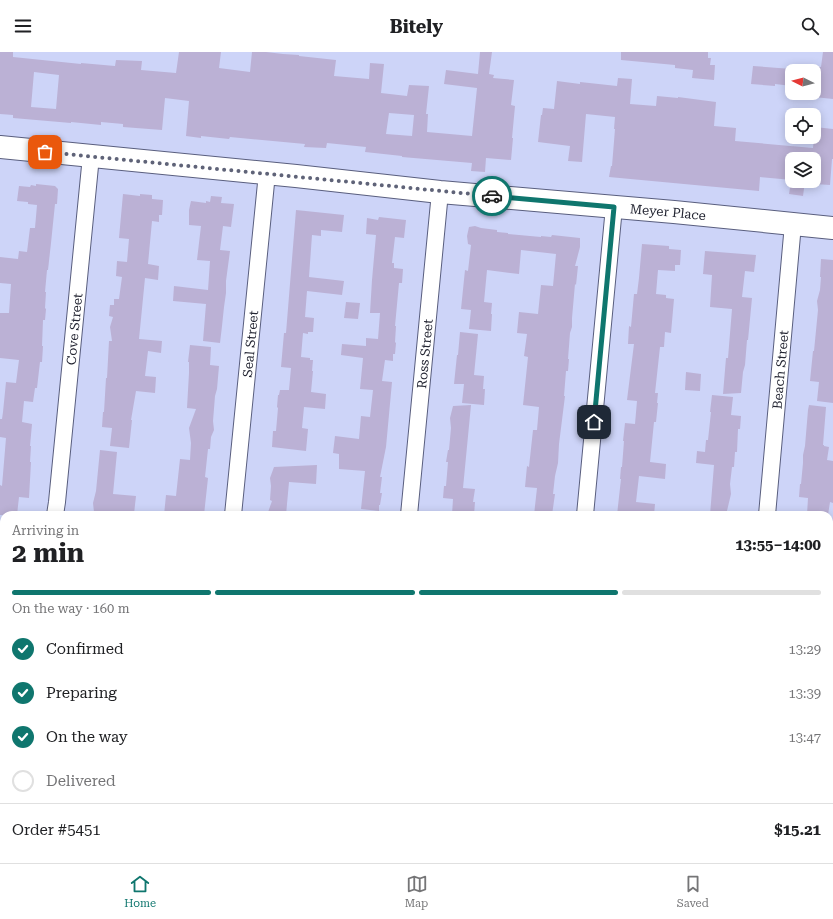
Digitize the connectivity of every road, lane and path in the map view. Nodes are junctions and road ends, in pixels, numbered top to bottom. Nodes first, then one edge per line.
1 (0, 148) edge
2 (91, 156) junction
3 (267, 173) junction
4 (440, 192) junction
5 (614, 207) junction
6 (793, 224) junction
7 (833, 228) edge
8 (56, 508) edge
9 (233, 511) edge
10 (409, 511) edge
11 (585, 511) edge
12 (767, 511) edge

1 - 2 street, Meyer Place
2 - 3 street, Meyer Place
2 - 8 street, Cove Street
3 - 4 street, Meyer Place
3 - 9 street, Seal Street
4 - 5 street, Meyer Place
4 - 10 street, Ross Street
5 - 6 street, Meyer Place
5 - 11 street
6 - 7 street, Meyer Place
6 - 12 street, Beach Street

